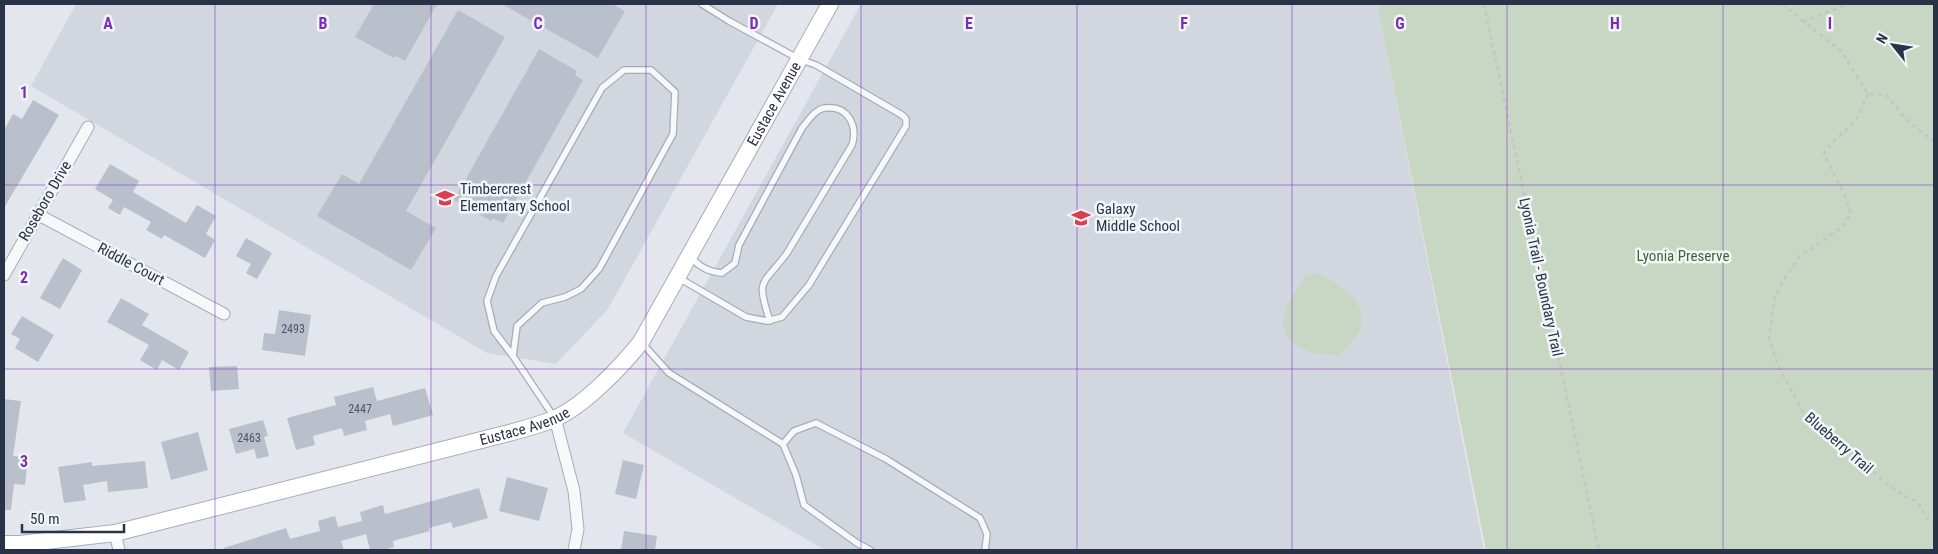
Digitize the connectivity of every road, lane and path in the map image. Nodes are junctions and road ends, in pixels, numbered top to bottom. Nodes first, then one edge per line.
1 (702, 4) edge
2 (830, 4) edge
3 (1484, 4) edge
4 (1782, 4) edge
5 (1848, 4) edge
6 (1803, 22) junction
7 (799, 59) junction
8 (1868, 94) junction
9 (88, 127) dead end
10 (1934, 142) edge
11 (37, 214) junction
12 (689, 255) junction
13 (4, 275) edge
14 (677, 277) junction
15 (224, 314) dead end
16 (770, 321) junction
17 (641, 342) junction
18 (513, 356) junction
19 (555, 418) junction
20 (783, 444) junction
21 (1934, 524) edge
22 (116, 533) junction
23 (4, 544) edge
24 (119, 550) edge
25 (574, 550) edge
26 (870, 550) edge
27 (985, 550) edge
28 (1599, 550) edge

1 - 7 lane
2 - 7 street, Eustace Avenue
3 - 28 path, Lyonia Trail - Boundary Trail
4 - 6 path
5 - 6 path
6 - 8 path
7 - 12 street, Eustace Avenue
7 - 16 lane
8 - 10 path
8 - 21 path, Blueberry Trail
9 - 11 street, Roseboro Drive
11 - 13 street, Roseboro Drive
11 - 15 street, Riddle Court
12 - 14 street, Eustace Avenue
12 - 16 lane
14 - 16 lane
14 - 17 street, Eustace Avenue
17 - 19 street, Eustace Avenue
17 - 20 lane
18 - 18 lane
18 - 19 lane
19 - 22 street, Eustace Avenue
19 - 25 street
20 - 26 lane
20 - 27 lane
22 - 23 street, Eustace Avenue
22 - 24 street

